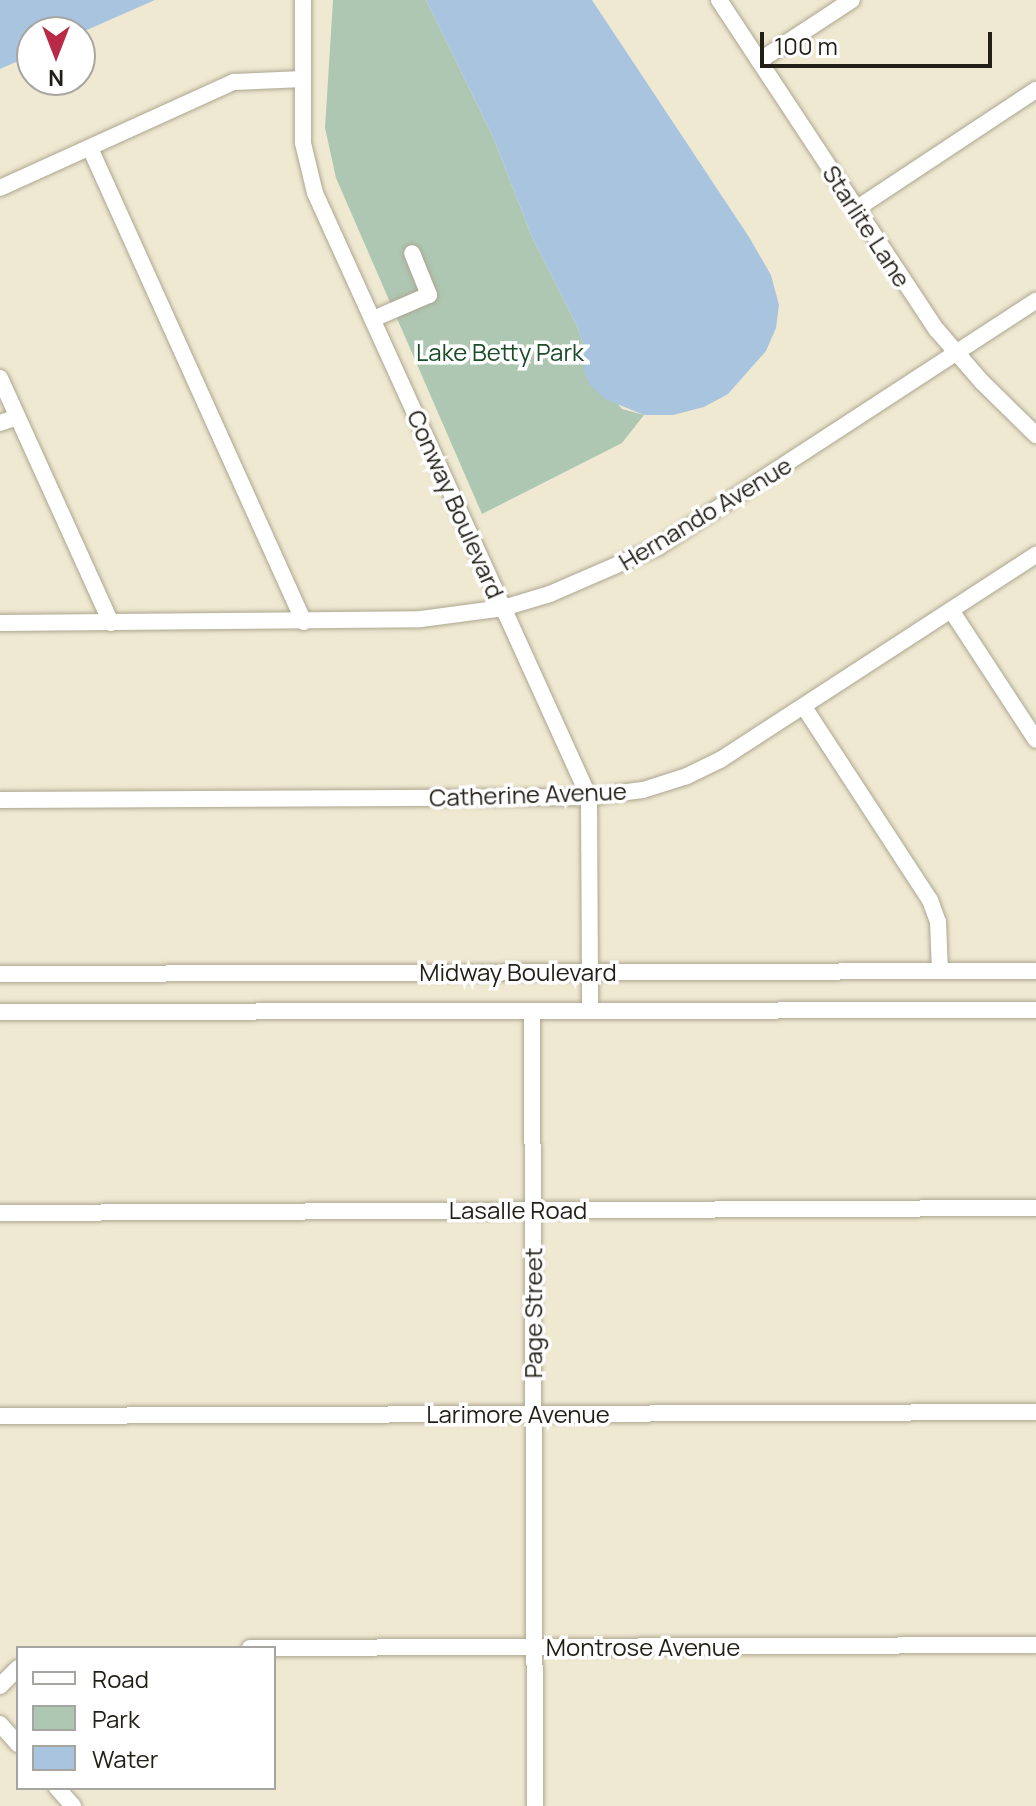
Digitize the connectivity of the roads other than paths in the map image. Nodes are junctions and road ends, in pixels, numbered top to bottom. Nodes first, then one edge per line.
1 (303, 0) edge
2 (719, 0) edge
3 (852, 0) edge
4 (759, 61) junction
5 (303, 79) junction
6 (1036, 90) edge
7 (90, 148) junction
8 (0, 188) edge
9 (856, 209) junction
10 (412, 253) dead end
11 (1036, 301) edge
12 (373, 319) junction
13 (956, 354) junction
14 (0, 378) edge
15 (17, 417) junction
16 (0, 423) edge
17 (1036, 435) edge
18 (1036, 555) edge
19 (503, 608) junction
20 (951, 610) junction
21 (304, 622) junction
22 (0, 623) edge
23 (111, 623) junction
24 (804, 707) junction
25 (1036, 740) edge
26 (589, 797) junction
27 (0, 800) edge
28 (940, 971) junction
29 (1036, 971) edge
30 (590, 972) junction
31 (0, 974) edge
32 (1036, 1010) edge
33 (590, 1011) junction
34 (0, 1012) edge
35 (532, 1012) junction
36 (1036, 1208) edge
37 (532, 1210) junction
38 (0, 1213) edge
39 (1036, 1412) edge
40 (533, 1414) junction
41 (0, 1416) edge
42 (1036, 1645) edge
43 (534, 1647) junction
44 (276, 1648) edge
45 (16, 1670) edge
46 (0, 1686) edge
47 (0, 1724) edge
48 (16, 1742) edge
49 (59, 1790) edge
50 (73, 1806) edge
51 (535, 1806) edge

1 - 5 street, Conway Boulevard
2 - 4 street, Starlite Lane
3 - 4 street
4 - 9 street, Starlite Lane
5 - 7 street
5 - 12 street, Conway Boulevard
6 - 9 street
7 - 8 street
7 - 21 street
9 - 13 street, Starlite Lane
10 - 12 street
11 - 13 street, Hernando Avenue
12 - 19 street, Conway Boulevard
13 - 17 street, Starlite Lane
13 - 19 street, Hernando Avenue
14 - 15 street
15 - 16 street
15 - 23 street
18 - 20 street, Catherine Avenue
19 - 21 street, Hernando Avenue
19 - 26 street, Conway Boulevard
20 - 24 street, Catherine Avenue
20 - 25 street
21 - 23 street, Hernando Avenue
22 - 23 street, Hernando Avenue
24 - 26 street, Catherine Avenue
24 - 28 street
26 - 27 street, Catherine Avenue
26 - 30 street, Conway Boulevard
28 - 29 street, Midway Boulevard
28 - 30 street, Midway Boulevard
30 - 31 street, Midway Boulevard
30 - 33 street, Conway Boulevard
32 - 33 street, Midway Boulevard
33 - 35 street, Midway Boulevard
34 - 35 street, Midway Boulevard
35 - 37 street, Page Street
36 - 37 street, Lasalle Road
37 - 38 street, Lasalle Road
37 - 40 street, Page Street
39 - 40 street, Larimore Avenue
40 - 41 street, Larimore Avenue
40 - 43 street, Page Street
42 - 43 street, Montrose Avenue
43 - 44 street, Montrose Avenue
43 - 51 street, Page Street
45 - 46 street
47 - 48 street
49 - 50 street

